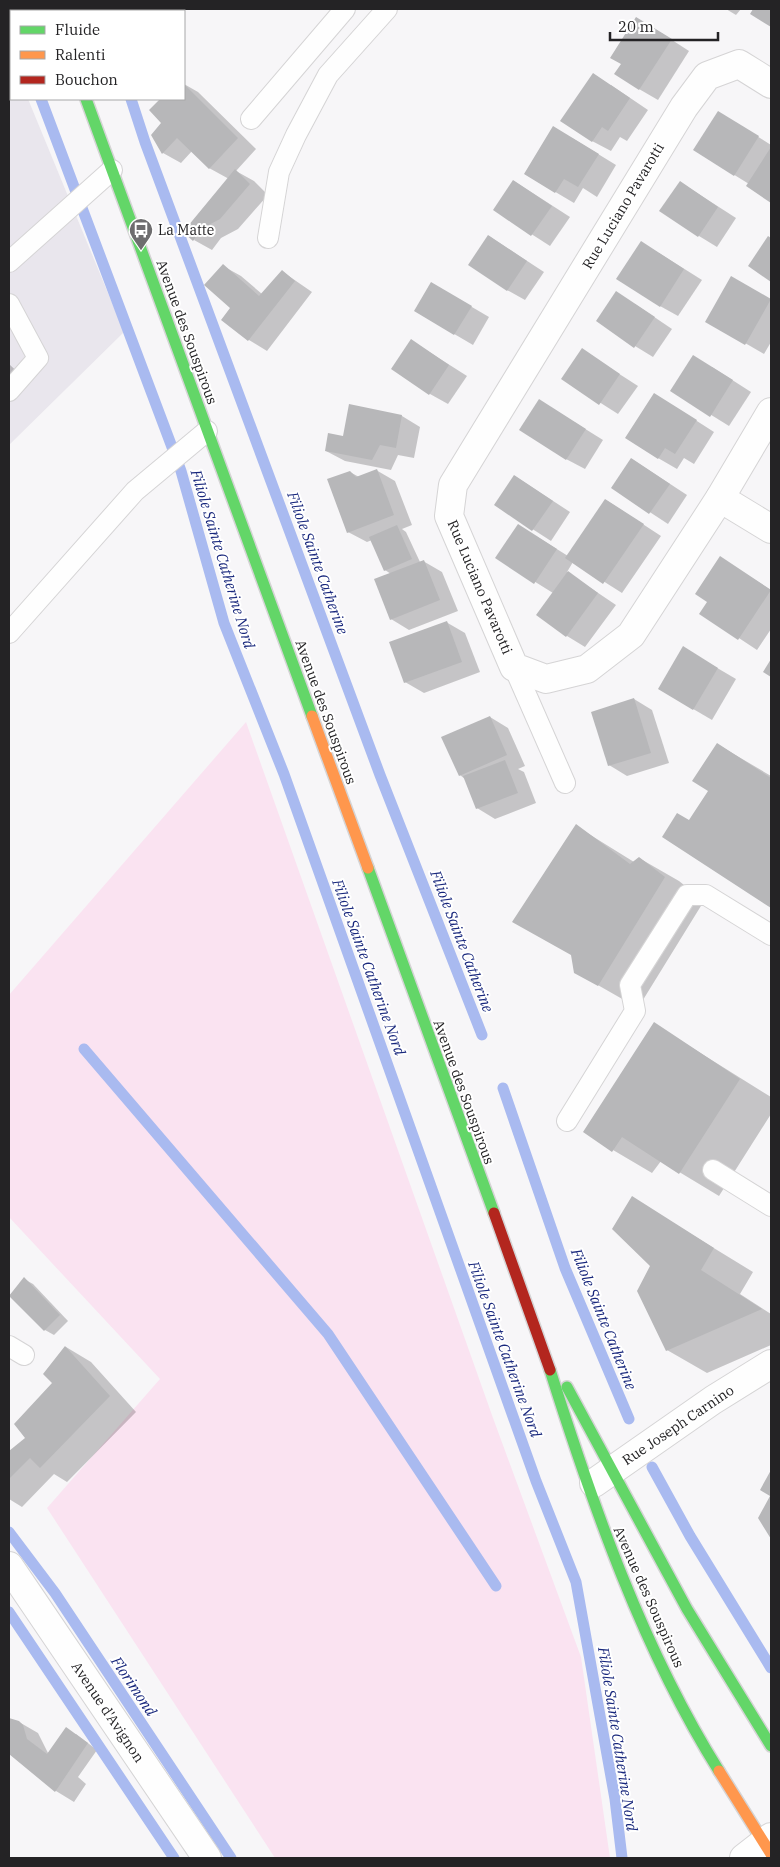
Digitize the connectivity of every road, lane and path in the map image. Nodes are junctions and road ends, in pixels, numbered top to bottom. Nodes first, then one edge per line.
1 (345, 9) edge
2 (387, 9) edge
3 (771, 84) edge
4 (86, 100) edge
5 (252, 119) dead end
6 (112, 170) junction
7 (268, 238) dead end
8 (9, 262) edge
9 (9, 304) edge
10 (9, 391) edge
11 (771, 412) edge
12 (207, 431) junction
13 (720, 498) junction
14 (771, 529) edge
15 (9, 633) edge
16 (514, 667) junction
17 (565, 783) dead end
18 (771, 935) edge
19 (567, 1121) dead end
20 (713, 1170) dead end
21 (771, 1206) edge
22 (538, 1335) junction
23 (771, 1364) edge
24 (613, 1469) junction
25 (586, 1488) junction
26 (9, 1566) edge
27 (771, 1746) edge
28 (762, 1848) edge
29 (208, 1858) edge

1 - 5 lane
2 - 7 lane
3 - 16 street, Rue Luciano Pavarotti
4 - 6 main road, Avenue des Souspirous
6 - 8 lane
6 - 12 main road, Avenue des Souspirous
9 - 10 lane
11 - 13 street, Rue Luciano Pavarotti
12 - 15 lane
12 - 22 main road, Avenue des Souspirous
13 - 14 street
13 - 16 street, Rue Luciano Pavarotti
16 - 17 lane
18 - 19 lane
20 - 21 lane
22 - 24 main road, Avenue des Souspirous
22 - 25 main road, Avenue des Souspirous
23 - 24 street, Rue Joseph Carnino
24 - 25 street, Rue Joseph Carnino
24 - 27 main road, Avenue des Souspirous
25 - 28 main road, Avenue des Souspirous
26 - 29 street, Avenue d'Avignon

